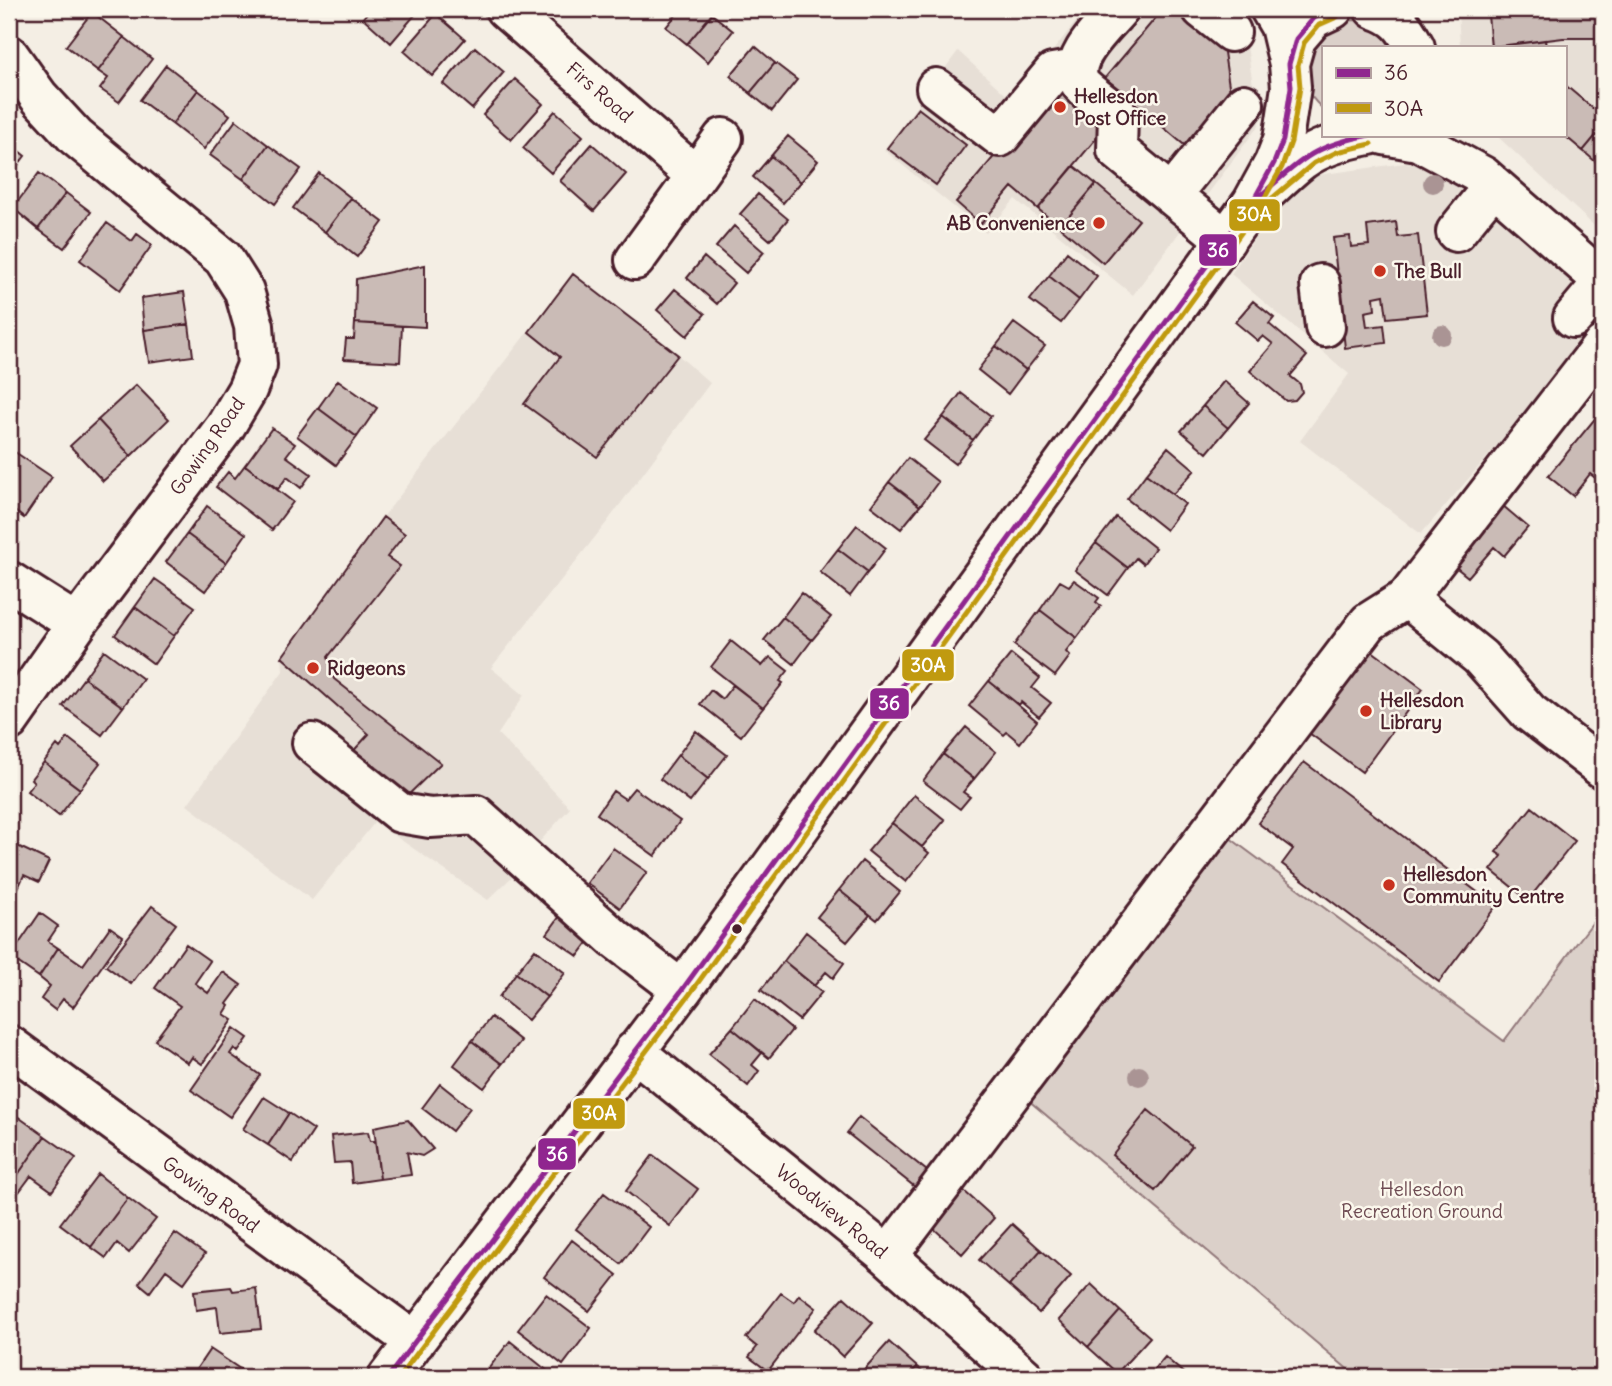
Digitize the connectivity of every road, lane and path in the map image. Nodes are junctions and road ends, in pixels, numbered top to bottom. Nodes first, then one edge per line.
1 (505, 9) edge
2 (1119, 9) edge
3 (1202, 9) edge
4 (1270, 9) edge
5 (1333, 9) edge
6 (1374, 9) edge
7 (1423, 9) edge
8 (1231, 32) dead end
9 (1416, 46) edge
10 (1417, 46) edge
11 (9, 55) edge
12 (1077, 69) junction
13 (1290, 76) junction
14 (936, 89) dead end
15 (1244, 104) dead end
16 (1322, 126) edge
17 (1351, 136) edge
18 (1373, 136) edge
19 (1457, 136) edge
20 (723, 138) dead end
21 (696, 176) junction
22 (1488, 181) junction
23 (1171, 195) junction
24 (1252, 203) junction
25 (1456, 232) dead end
26 (1226, 240) junction
27 (635, 260) dead end
28 (1603, 282) edge
29 (1320, 284) dead end
30 (1573, 318) dead end
31 (1325, 327) dead end
32 (1603, 345) edge
33 (9, 580) edge
34 (1407, 598) junction
35 (76, 624) junction
36 (9, 721) edge
37 (312, 743) dead end
38 (1603, 769) edge
39 (682, 990) junction
40 (9, 1045) edge
41 (634, 1051) junction
42 (888, 1256) junction
43 (415, 1342) junction
44 (388, 1377) edge
45 (1024, 1377) edge

1 - 21 street, Firs Road
2 - 12 street
3 - 8 street
4 - 13 street
5 - 13 street
6 - 9 street
7 - 10 street
11 - 35 street, Gowing Road
12 - 14 street
12 - 23 street
13 - 16 street
13 - 24 street
15 - 23 street
17 - 24 street
18 - 22 street
19 - 22 street
20 - 21 street
21 - 27 street
22 - 25 street
22 - 28 street
23 - 26 street
24 - 26 street
26 - 39 street
28 - 30 street
29 - 31 street
32 - 34 street
33 - 35 street
34 - 38 street
34 - 42 street
35 - 36 street, Gowing Road
37 - 39 street
39 - 41 street
40 - 43 street, Gowing Road
41 - 42 street, Woodview Road
41 - 43 street
42 - 45 street, Woodview Road
43 - 44 street

